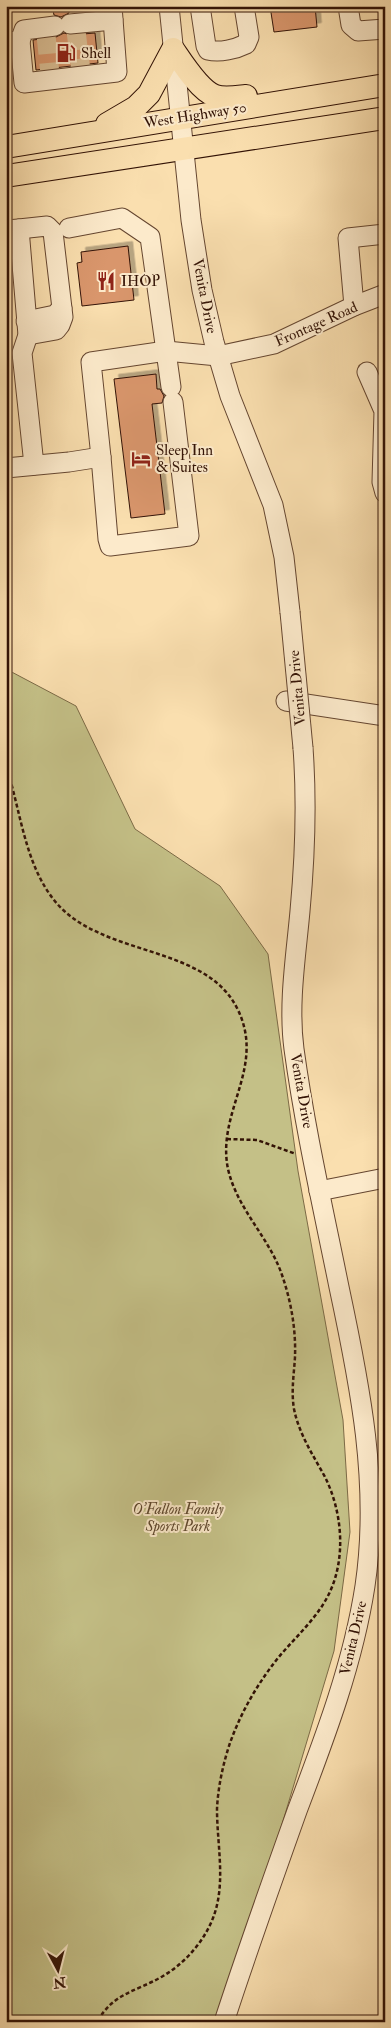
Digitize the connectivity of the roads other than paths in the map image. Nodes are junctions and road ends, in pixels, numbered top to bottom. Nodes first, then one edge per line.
1 (200, 6) edge
2 (244, 6) edge
3 (348, 6) edge
4 (173, 10) edge
5 (112, 13) edge
6 (385, 29) edge
7 (13, 42) edge
8 (173, 49) junction
9 (385, 86) edge
10 (325, 94) junction
11 (180, 118) junction
12 (385, 118) edge
13 (95, 131) junction
14 (6, 147) edge
15 (183, 148) junction
16 (6, 176) edge
17 (69, 228) dead end
18 (12, 230) edge
19 (385, 234) edge
20 (385, 294) edge
21 (354, 306) junction
22 (27, 328) junction
23 (166, 351) junction
24 (218, 356) junction
25 (367, 372) dead end
26 (100, 457) junction
27 (34, 465) junction
28 (6, 468) edge
29 (385, 494) edge
30 (286, 701) dead end
31 (385, 716) edge
32 (385, 1178) edge
33 (319, 1191) junction
34 (224, 2022) edge

1 - 2 street
3 - 6 street
4 - 8 street, Venita Drive
5 - 7 street
5 - 7 street
8 - 10 main road
8 - 11 street, Venita Drive
8 - 13 main road
9 - 10 main road, West Highway 50
10 - 11 main road, West Highway 50
11 - 13 main road, West Highway 50
11 - 15 street, Venita Drive
12 - 15 main road, West Highway 50
13 - 14 main road, West Highway 50
15 - 16 main road, West Highway 50
15 - 24 street, Venita Drive
17 - 23 street
18 - 22 street
18 - 22 street
19 - 21 street
20 - 21 street, Frontage Road
21 - 24 street, Frontage Road
22 - 27 street
23 - 24 street, Frontage Road
23 - 26 street, Frontage Road
23 - 26 street
24 - 33 street, Venita Drive, bridge
25 - 29 street
26 - 27 street
27 - 28 street
30 - 31 street
32 - 33 street
33 - 34 street, Venita Drive

